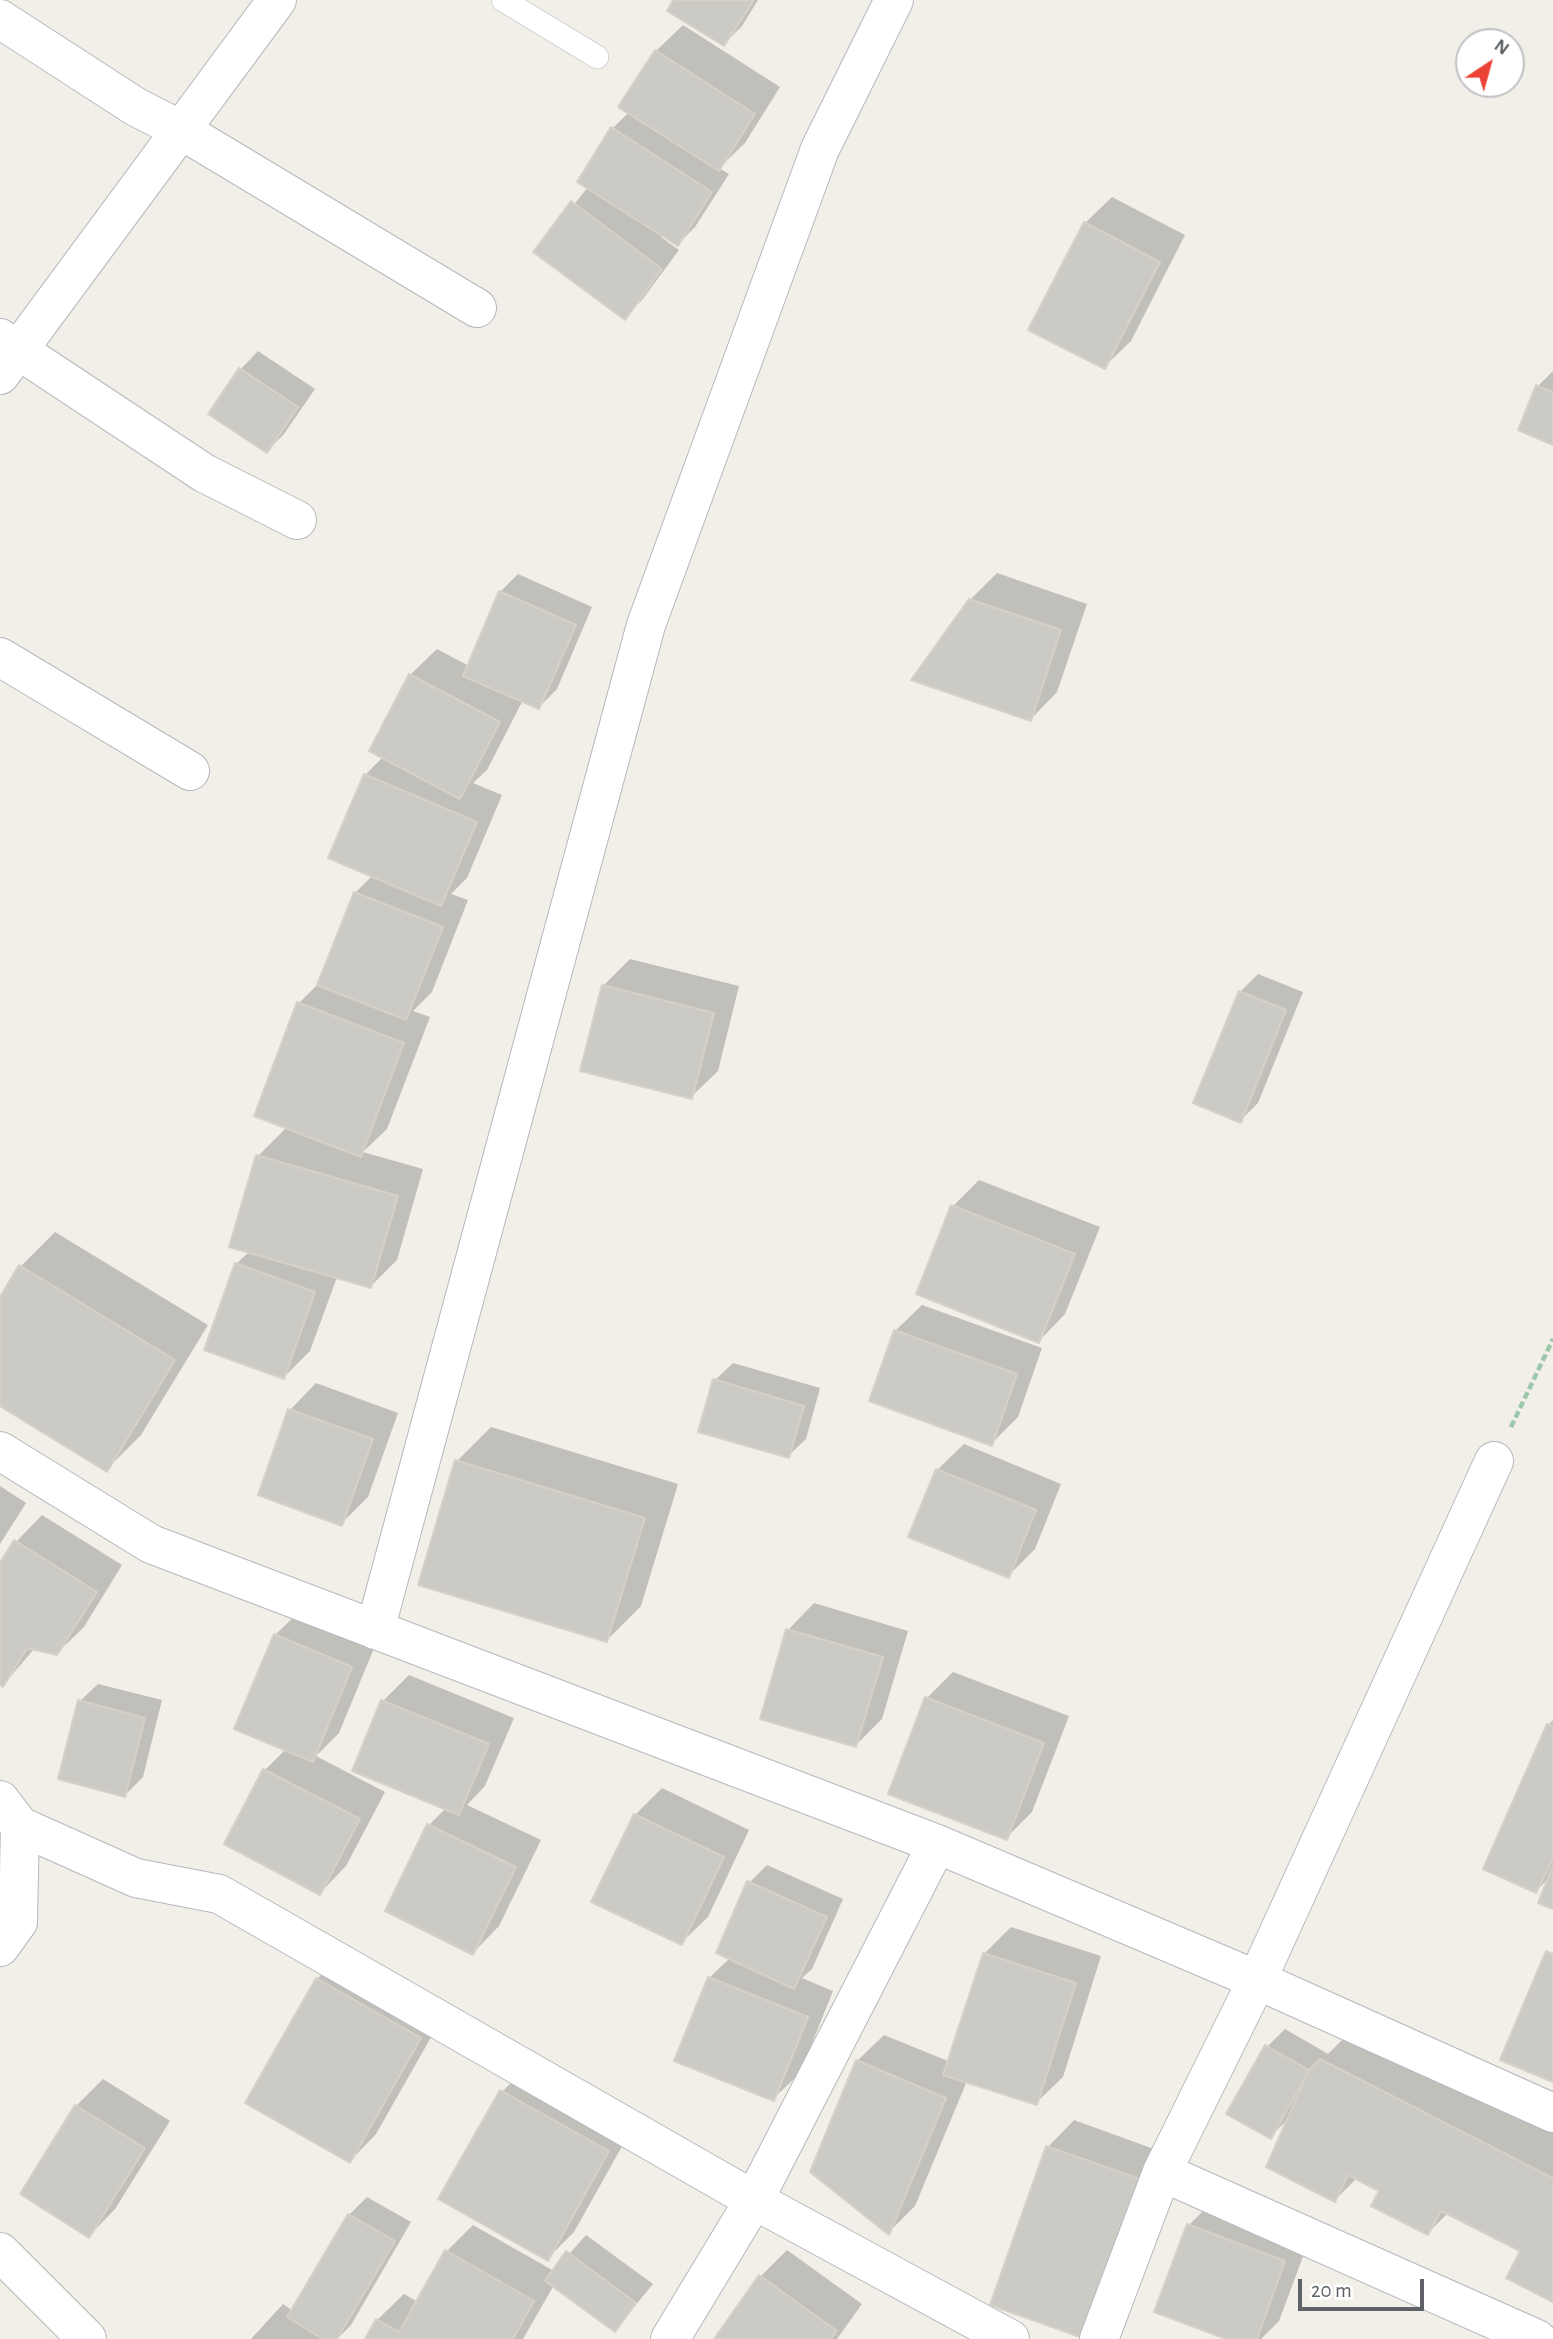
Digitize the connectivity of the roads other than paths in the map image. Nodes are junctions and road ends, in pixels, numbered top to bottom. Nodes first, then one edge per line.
1 (277, 0) edge
2 (503, 0) edge
3 (894, 0) edge
4 (0, 19) edge
5 (597, 57) dead end
6 (181, 130) junction
7 (477, 309) dead end
8 (6, 354) edge
9 (297, 520) dead end
10 (0, 657) edge
11 (190, 771) dead end
12 (0, 1451) edge
13 (1494, 1461) road end
14 (375, 1630) junction
15 (10, 1813) edge
16 (937, 1843) junction
17 (0, 1947) edge
18 (1257, 1980) junction
19 (1553, 2113) edge
20 (1162, 2172) junction
21 (754, 2200) junction
22 (0, 2252) edge
23 (87, 2339) edge
24 (670, 2339) edge
25 (1010, 2339) edge
26 (1099, 2339) edge
27 (1537, 2339) edge

1 - 6 street
2 - 5 lane
3 - 14 street
4 - 6 street
6 - 7 street
6 - 8 street
8 - 9 street
10 - 11 street
12 - 14 street
13 - 18 street
14 - 16 street
15 - 17 street
15 - 21 street
16 - 18 street
16 - 21 street
18 - 19 street
18 - 20 street
20 - 26 street
20 - 27 street
21 - 24 street
21 - 25 street
22 - 23 street

